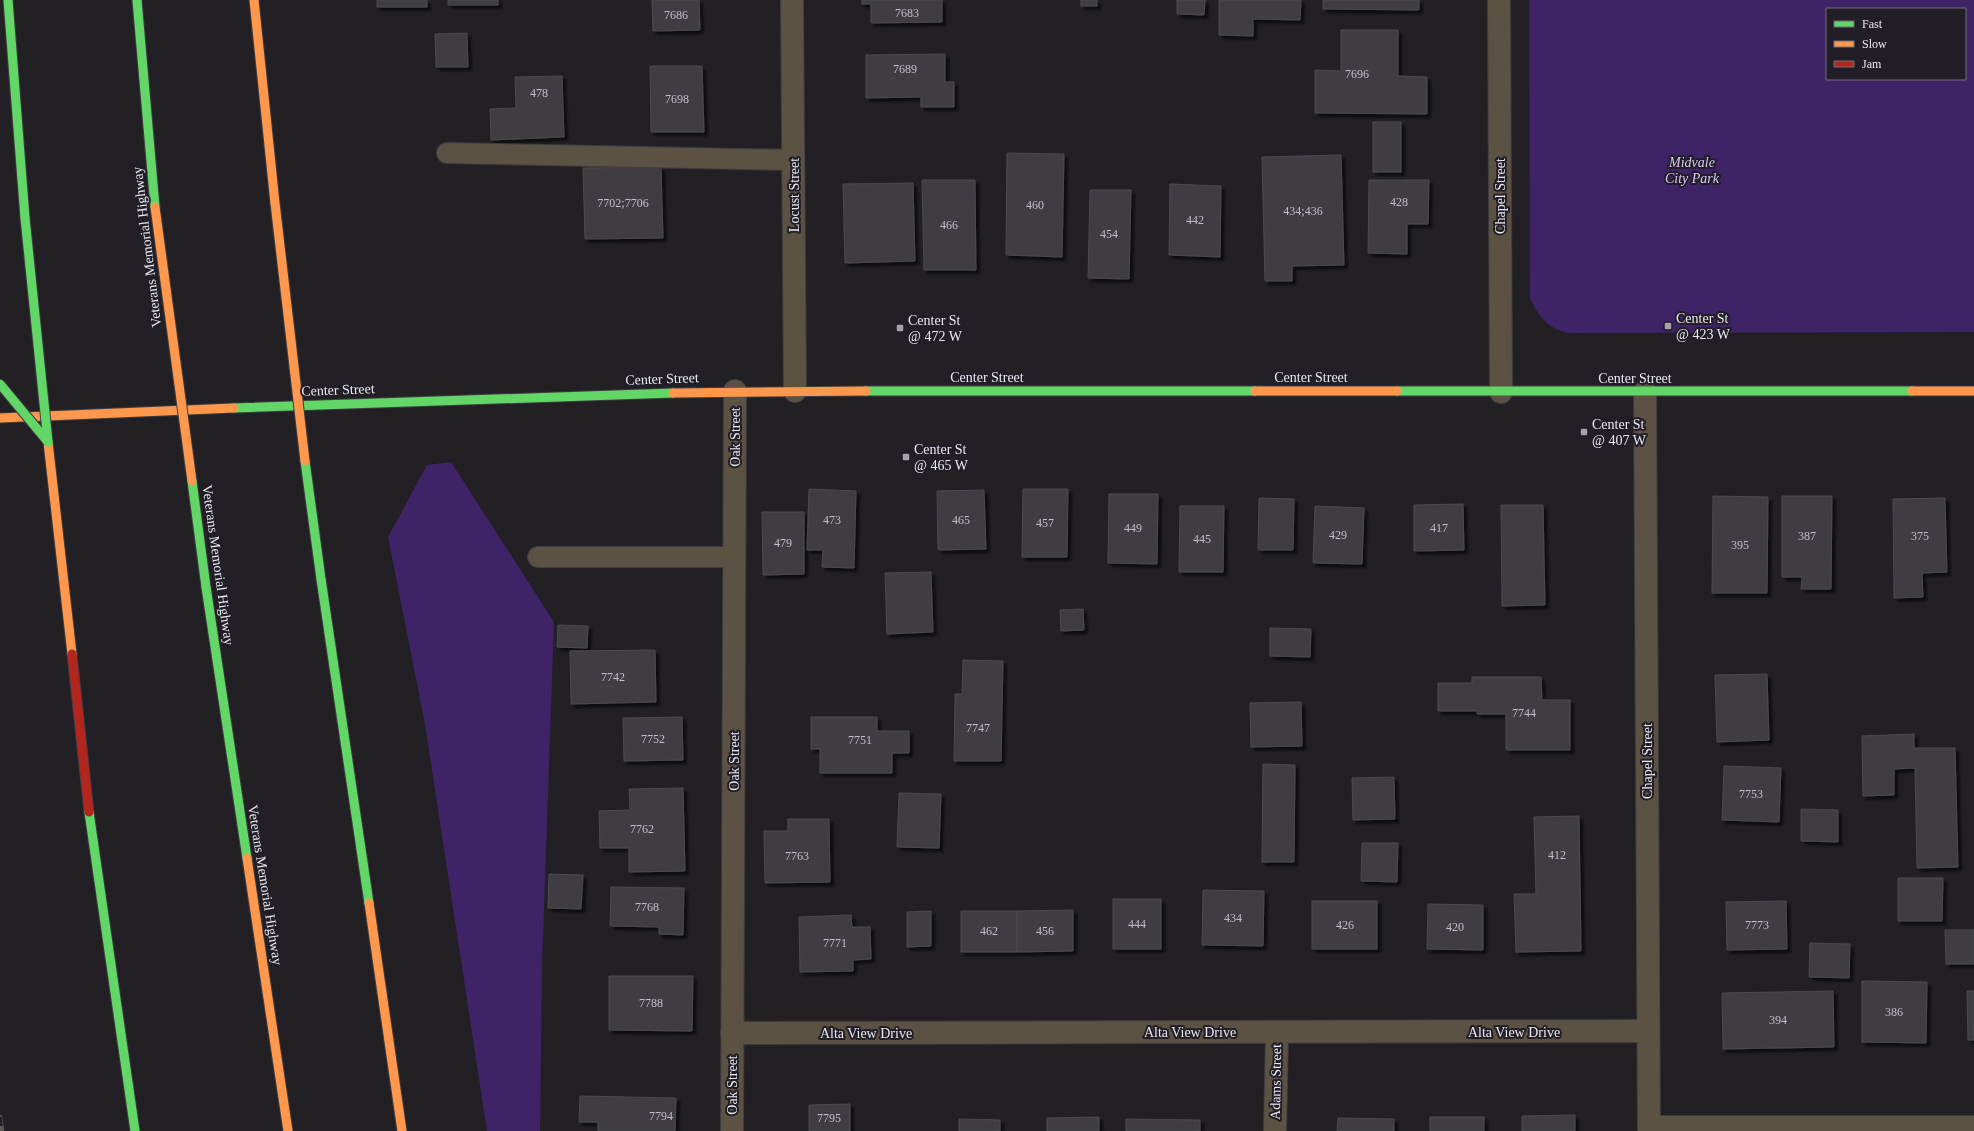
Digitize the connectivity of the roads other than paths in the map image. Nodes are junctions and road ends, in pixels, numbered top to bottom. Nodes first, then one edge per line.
1 (8, 0) edge
2 (137, 0) edge
3 (254, 0) edge
4 (792, 0) edge
5 (1499, 0) edge
6 (447, 153) dead end
7 (794, 160) junction
8 (0, 384) edge
9 (734, 391) junction
10 (795, 391) junction
11 (1974, 391) edge
12 (1501, 392) junction
13 (1645, 392) junction
14 (0, 418) edge
15 (48, 442) junction
16 (538, 557) dead end
17 (734, 557) junction
18 (1648, 1031) junction
19 (1277, 1032) junction
20 (732, 1033) junction
21 (1974, 1127) edge
22 (1649, 1129) edge
23 (134, 1131) edge
24 (288, 1131) edge
25 (402, 1131) edge
26 (732, 1131) edge
27 (1275, 1131) edge

1 - 15 main road, bridge
2 - 24 main road, Veterans Memorial Highway, bridge
3 - 25 main road, bridge
4 - 7 street, Locust Street
5 - 12 street, Chapel Street
6 - 7 lane
7 - 10 street, Locust Street
8 - 15 main road, bridge
9 - 10 main road, Center Street
9 - 14 main road, Center Street
9 - 17 street, Oak Street
10 - 12 main road, Center Street
11 - 13 main road, Center Street
12 - 13 main road, Center Street
13 - 18 street, Chapel Street
15 - 23 main road
16 - 17 lane
17 - 20 street, Oak Street
18 - 19 street, Alta View Drive
18 - 22 street, Chapel Street
19 - 20 street, Alta View Drive
19 - 27 street, Adams Street
20 - 26 street, Oak Street
21 - 22 street

